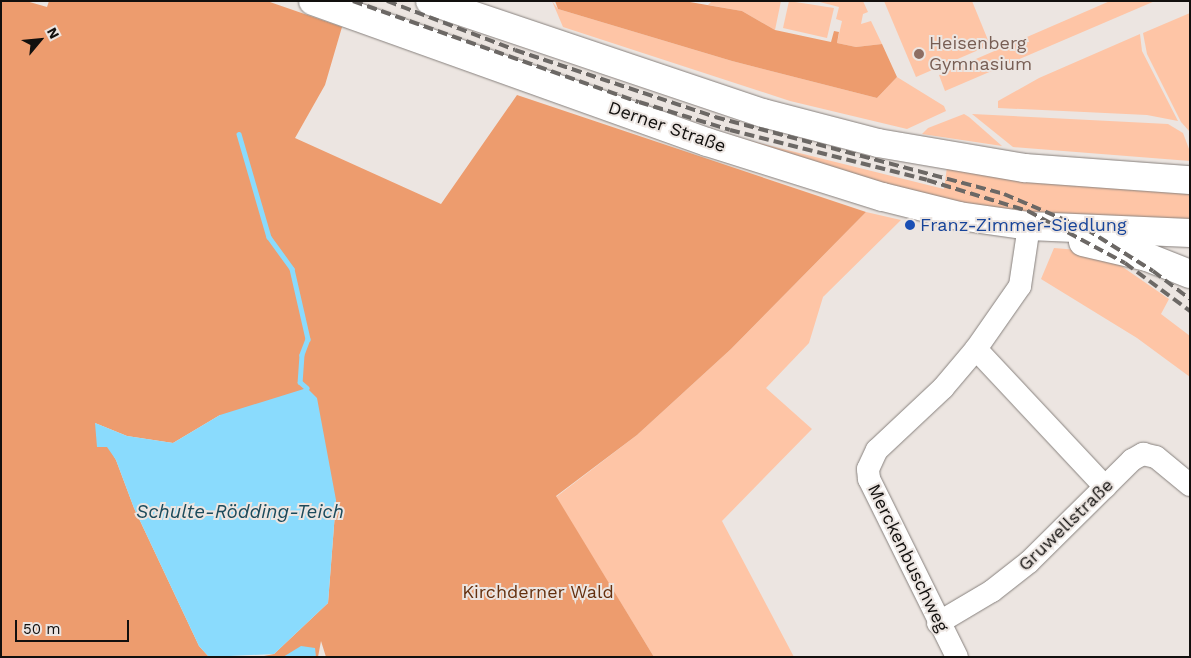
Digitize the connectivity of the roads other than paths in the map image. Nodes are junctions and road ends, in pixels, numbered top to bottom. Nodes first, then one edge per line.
1 (313, 1) edge
2 (430, 1) edge
3 (1190, 180) edge
4 (1029, 226) junction
5 (1190, 233) edge
6 (1190, 274) edge
7 (976, 349) junction
8 (1190, 485) edge
9 (1105, 487) junction
10 (938, 623) junction
11 (957, 657) edge

1 - 4 main road, Derner Straße
2 - 3 main road
4 - 5 main road
4 - 6 main road
4 - 7 street, Merckenbuschweg
7 - 9 street
7 - 10 street, Merckenbuschweg
8 - 9 street, Gruwellstraße
9 - 10 street, Gruwellstraße
10 - 11 street, Merckenbuschweg

